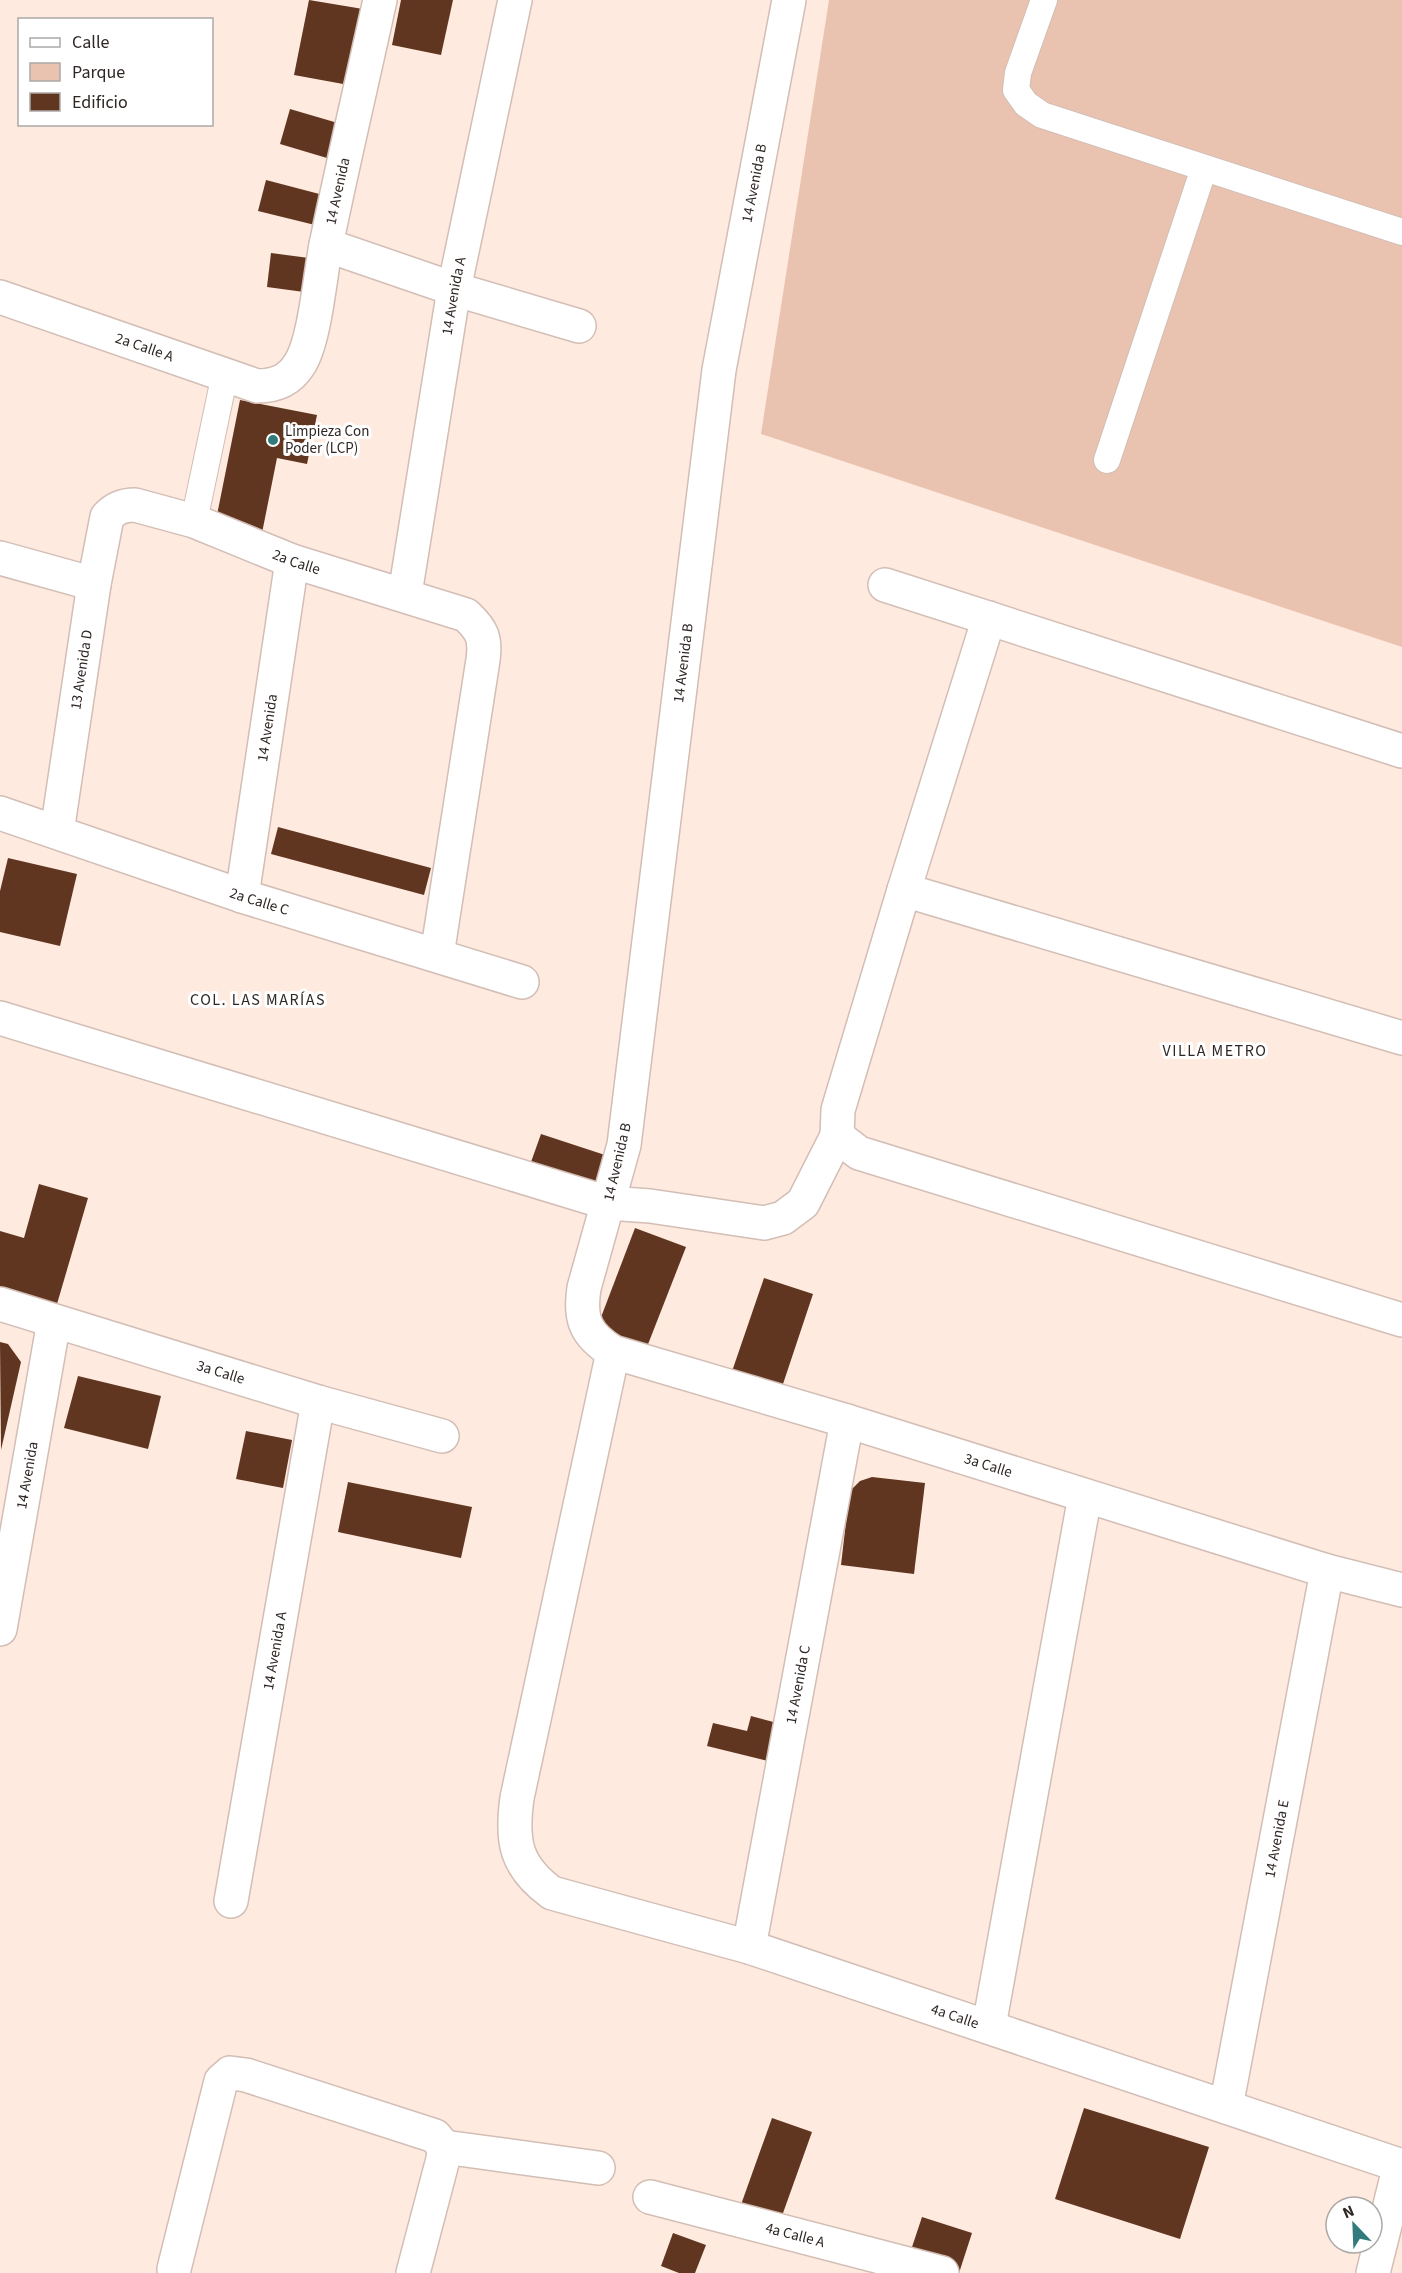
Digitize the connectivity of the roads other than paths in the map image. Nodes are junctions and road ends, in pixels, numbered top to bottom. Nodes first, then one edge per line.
1 (380, 0) edge
2 (515, 0) edge
3 (789, 0) edge
4 (1044, 0) edge
5 (1204, 168) junction
6 (1402, 232) edge
7 (326, 244) junction
8 (454, 289) junction
9 (0, 297) edge
10 (579, 326) dead end
11 (225, 374) junction
12 (288, 378) joint
13 (1107, 460) dead end
14 (113, 510) joint
15 (194, 521) junction
16 (0, 558) edge
17 (292, 561) junction
18 (94, 584) junction
19 (885, 585) dead end
20 (405, 594) junction
21 (989, 618) junction
22 (1402, 751) edge
23 (0, 813) edge
24 (57, 832) junction
25 (903, 890) junction
26 (242, 896) junction
27 (436, 955) junction
28 (522, 982) dead end
29 (0, 1018) edge
30 (1402, 1038) edge
31 (837, 1136) junction
32 (608, 1203) junction
33 (0, 1304) edge
34 (1402, 1320) edge
35 (54, 1321) junction
36 (585, 1325) joint
37 (613, 1352) junction
38 (318, 1402) junction
39 (847, 1421) junction
40 (442, 1436) dead end
41 (1085, 1496) junction
42 (1327, 1571) junction
43 (1402, 1590) edge
44 (0, 1629) edge
45 (231, 1901) dead end
46 (748, 1947) junction
47 (989, 2026) junction
48 (1226, 2107) junction
49 (444, 2147) junction
50 (1401, 2165) edge
51 (598, 2168) dead end
52 (650, 2197) dead end
53 (177, 2272) edge
54 (413, 2273) edge
55 (942, 2273) edge
56 (1373, 2273) edge

1 - 7 street, 14 Avenida
2 - 8 street, 14 Avenida A
3 - 32 street, 14 Avenida B
4 - 5 lane
5 - 6 lane
5 - 13 lane
7 - 8 street
7 - 12 street, 14 Avenida
8 - 10 street
8 - 20 street, 14 Avenida A
9 - 11 street, 2a Calle A
11 - 12 street, 2a Calle A
11 - 15 lane
14 - 15 street, 2a Calle
14 - 18 street, 13 Avenida D
15 - 17 street, 2a Calle
16 - 18 street
17 - 20 street, 2a Calle
17 - 26 street, 14 Avenida
18 - 24 street, 13 Avenida D
19 - 21 street
20 - 27 street, 2a Calle
21 - 22 street
21 - 25 street
23 - 24 street, 2a Calle C
24 - 26 street, 2a Calle C
25 - 30 street
25 - 31 street
26 - 27 street, 2a Calle C
27 - 28 street, 2a Calle C
29 - 32 street
31 - 32 street
31 - 34 street
32 - 36 street, 14 Avenida B
33 - 35 street, 3a Calle
35 - 38 street, 3a Calle
35 - 44 street, 14 Avenida
36 - 37 street, 3a Calle
37 - 39 street, 3a Calle
37 - 46 street, 4a Calle
38 - 40 street, 3a Calle
38 - 45 street, 14 Avenida A
39 - 41 street, 3a Calle
39 - 46 street, 14 Avenida C
41 - 42 street, 3a Calle
41 - 47 street
42 - 43 street, 3a Calle
42 - 48 street, 14 Avenida E
46 - 47 street, 4a Calle
47 - 48 street, 4a Calle
48 - 50 street, 4a Calle
49 - 51 street
49 - 53 street
49 - 54 street
50 - 56 street
52 - 55 street, 4a Calle A

